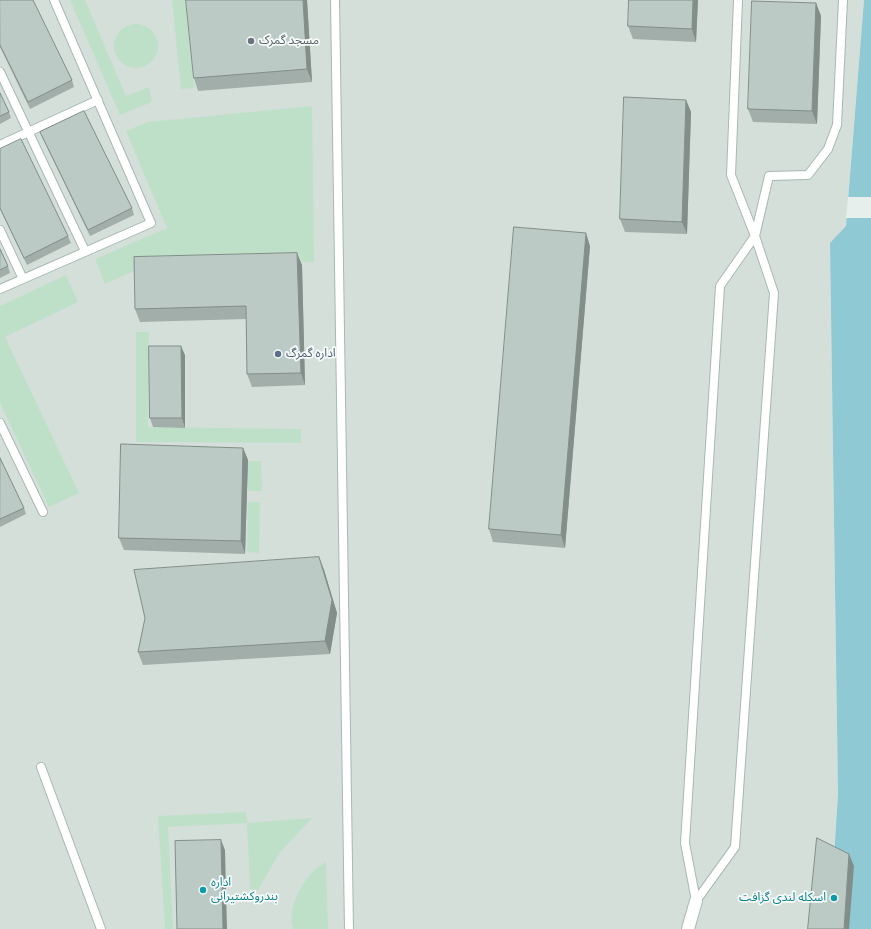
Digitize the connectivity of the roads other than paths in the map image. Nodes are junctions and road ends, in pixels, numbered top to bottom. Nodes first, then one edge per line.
1 (54, 0) edge
2 (335, 0) edge
3 (738, 0) edge
4 (843, 0) edge
5 (0, 72) edge
6 (98, 100) junction
7 (28, 132) junction
8 (0, 145) edge
9 (0, 230) edge
10 (755, 236) junction
11 (85, 252) junction
12 (23, 279) junction
13 (0, 289) edge
14 (0, 423) edge
15 (43, 512) dead end
16 (41, 767) dead end
17 (696, 901) junction
18 (101, 929) edge
19 (349, 929) edge
20 (689, 929) edge

1 - 6 lane
2 - 19 lane
3 - 10 lane
4 - 10 lane
5 - 7 lane
6 - 7 lane
6 - 11 lane
7 - 8 lane
7 - 11 lane
9 - 12 lane
10 - 17 lane
10 - 17 lane
11 - 12 lane
12 - 13 lane
14 - 15 lane
16 - 18 lane
17 - 20 main road

